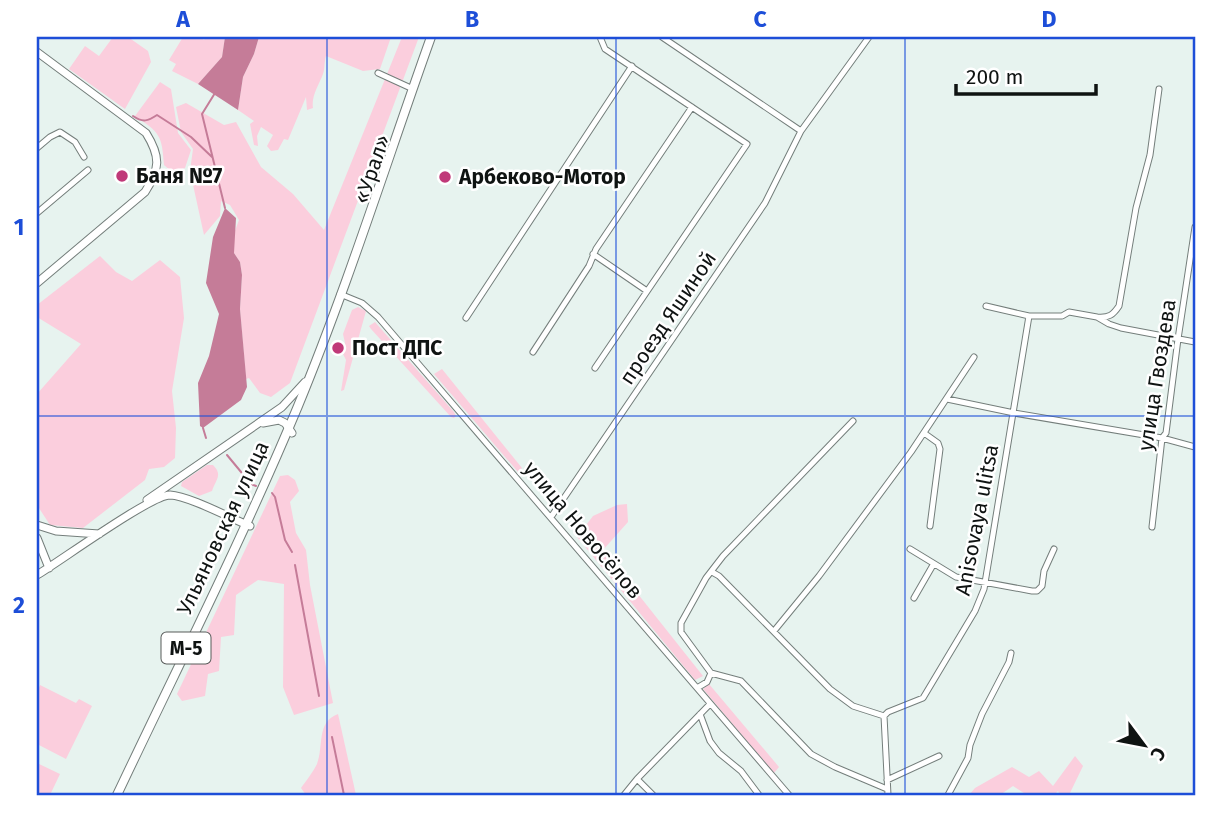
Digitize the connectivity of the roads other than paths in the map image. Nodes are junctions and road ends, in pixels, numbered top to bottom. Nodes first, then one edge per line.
1 (434, 37) edge
2 (600, 37) edge
3 (662, 37) edge
4 (869, 37) edge
5 (37, 52) edge
6 (632, 66) junction
7 (377, 73) dead end
8 (413, 89) junction
9 (1159, 89) dead end
10 (692, 107) junction
11 (801, 131) junction
12 (37, 148) edge
13 (84, 157) dead end
14 (88, 170) dead end
15 (37, 213) edge
16 (1195, 227) edge
17 (593, 254) junction
18 (37, 283) edge
19 (647, 291) junction
20 (343, 295) junction
21 (986, 306) dead end
22 (337, 311) junction
23 (1029, 316) junction
24 (1097, 317) junction
25 (466, 318) dead end
26 (1178, 339) junction
27 (1195, 342) edge
28 (533, 352) dead end
29 (974, 357) dead end
30 (595, 369) dead end
31 (311, 373) junction
32 (947, 399) junction
33 (1014, 413) junction
34 (853, 421) dead end
35 (290, 430) junction
36 (247, 432) junction
37 (924, 433) junction
38 (1162, 438) junction
39 (1195, 447) edge
40 (175, 480) junction
41 (184, 499) junction
42 (551, 517) junction
43 (125, 518) junction
44 (234, 520) junction
45 (37, 525) edge
46 (247, 525) junction
47 (930, 526) dead end
48 (1152, 527) dead end
49 (100, 534) junction
50 (37, 538) edge
51 (234, 548) junction
52 (910, 548) dead end
53 (1054, 549) dead end
54 (933, 565) junction
55 (49, 568) junction
56 (712, 572) junction
57 (37, 575) edge
58 (984, 583) junction
59 (914, 598) dead end
60 (774, 631) junction
61 (1011, 653) dead end
62 (710, 673) junction
63 (697, 688) junction
64 (710, 704) junction
65 (700, 714) junction
66 (884, 716) junction
67 (939, 756) dead end
68 (637, 779) junction
69 (887, 780) junction
70 (888, 792) edge
71 (117, 795) edge
72 (122, 795) edge
73 (624, 795) edge
74 (653, 795) edge
75 (759, 795) edge
76 (789, 795) edge
77 (948, 795) edge

1 - 8 highway, «Урал» / М-5
1 - 20 highway, «Урал» / М-5
2 - 6 street
3 - 11 street
4 - 11 street, проезд Яшиной
5 - 18 main road
6 - 10 street
6 - 25 street
7 - 8 street
8 - 20 highway, «Урал» / М-5
9 - 24 street
10 - 17 street
10 - 19 street
11 - 42 street, проезд Яшиной
12 - 13 street
14 - 15 street
16 - 26 street, улица Гвоздева
17 - 19 street
17 - 28 street
19 - 30 street
20 - 22 highway, «Урал» / М-5
20 - 42 street, улица Новосёлов
21 - 23 street
22 - 31 highway, Ульяновская улица / М-5
22 - 35 highway, Ульяновская улица / М-5
23 - 24 street
23 - 33 street, Anisovaya ulitsa
24 - 26 street
26 - 27 street
26 - 38 street, улица Гвоздева
29 - 32 street
31 - 35 highway, Ульяновская улица / М-5
31 - 36 main road
32 - 33 street
32 - 37 street
33 - 38 street
33 - 58 street, Anisovaya ulitsa
34 - 56 street
35 - 36 main road
35 - 46 highway, Ульяновская улица / М-5
36 - 40 main road
37 - 47 street
37 - 60 street
38 - 39 street
38 - 48 street, улица Гвоздева
40 - 41 main road
40 - 43 main road
41 - 43 main road
41 - 44 main road
42 - 63 street, улица Новосёлов
43 - 49 main road
44 - 46 main road
44 - 51 main road
45 - 49 main road
46 - 51 highway, Ульяновская улица / М-5
46 - 72 highway, Ульяновская улица / М-5
49 - 55 main road
50 - 55 main road
51 - 71 highway, Ульяновская улица / М-5
52 - 54 street
53 - 58 street
54 - 58 street
54 - 59 street
55 - 57 main road
56 - 60 street
56 - 62 street
58 - 66 street, Anisovaya ulitsa
60 - 66 street
61 - 77 street
62 - 63 street
62 - 70 street
63 - 64 street, улица Новосёлов
64 - 65 street
64 - 76 street, улица Новосёлов
65 - 68 street
65 - 75 street
66 - 69 street
67 - 69 street
68 - 73 street
68 - 74 street
69 - 70 street

